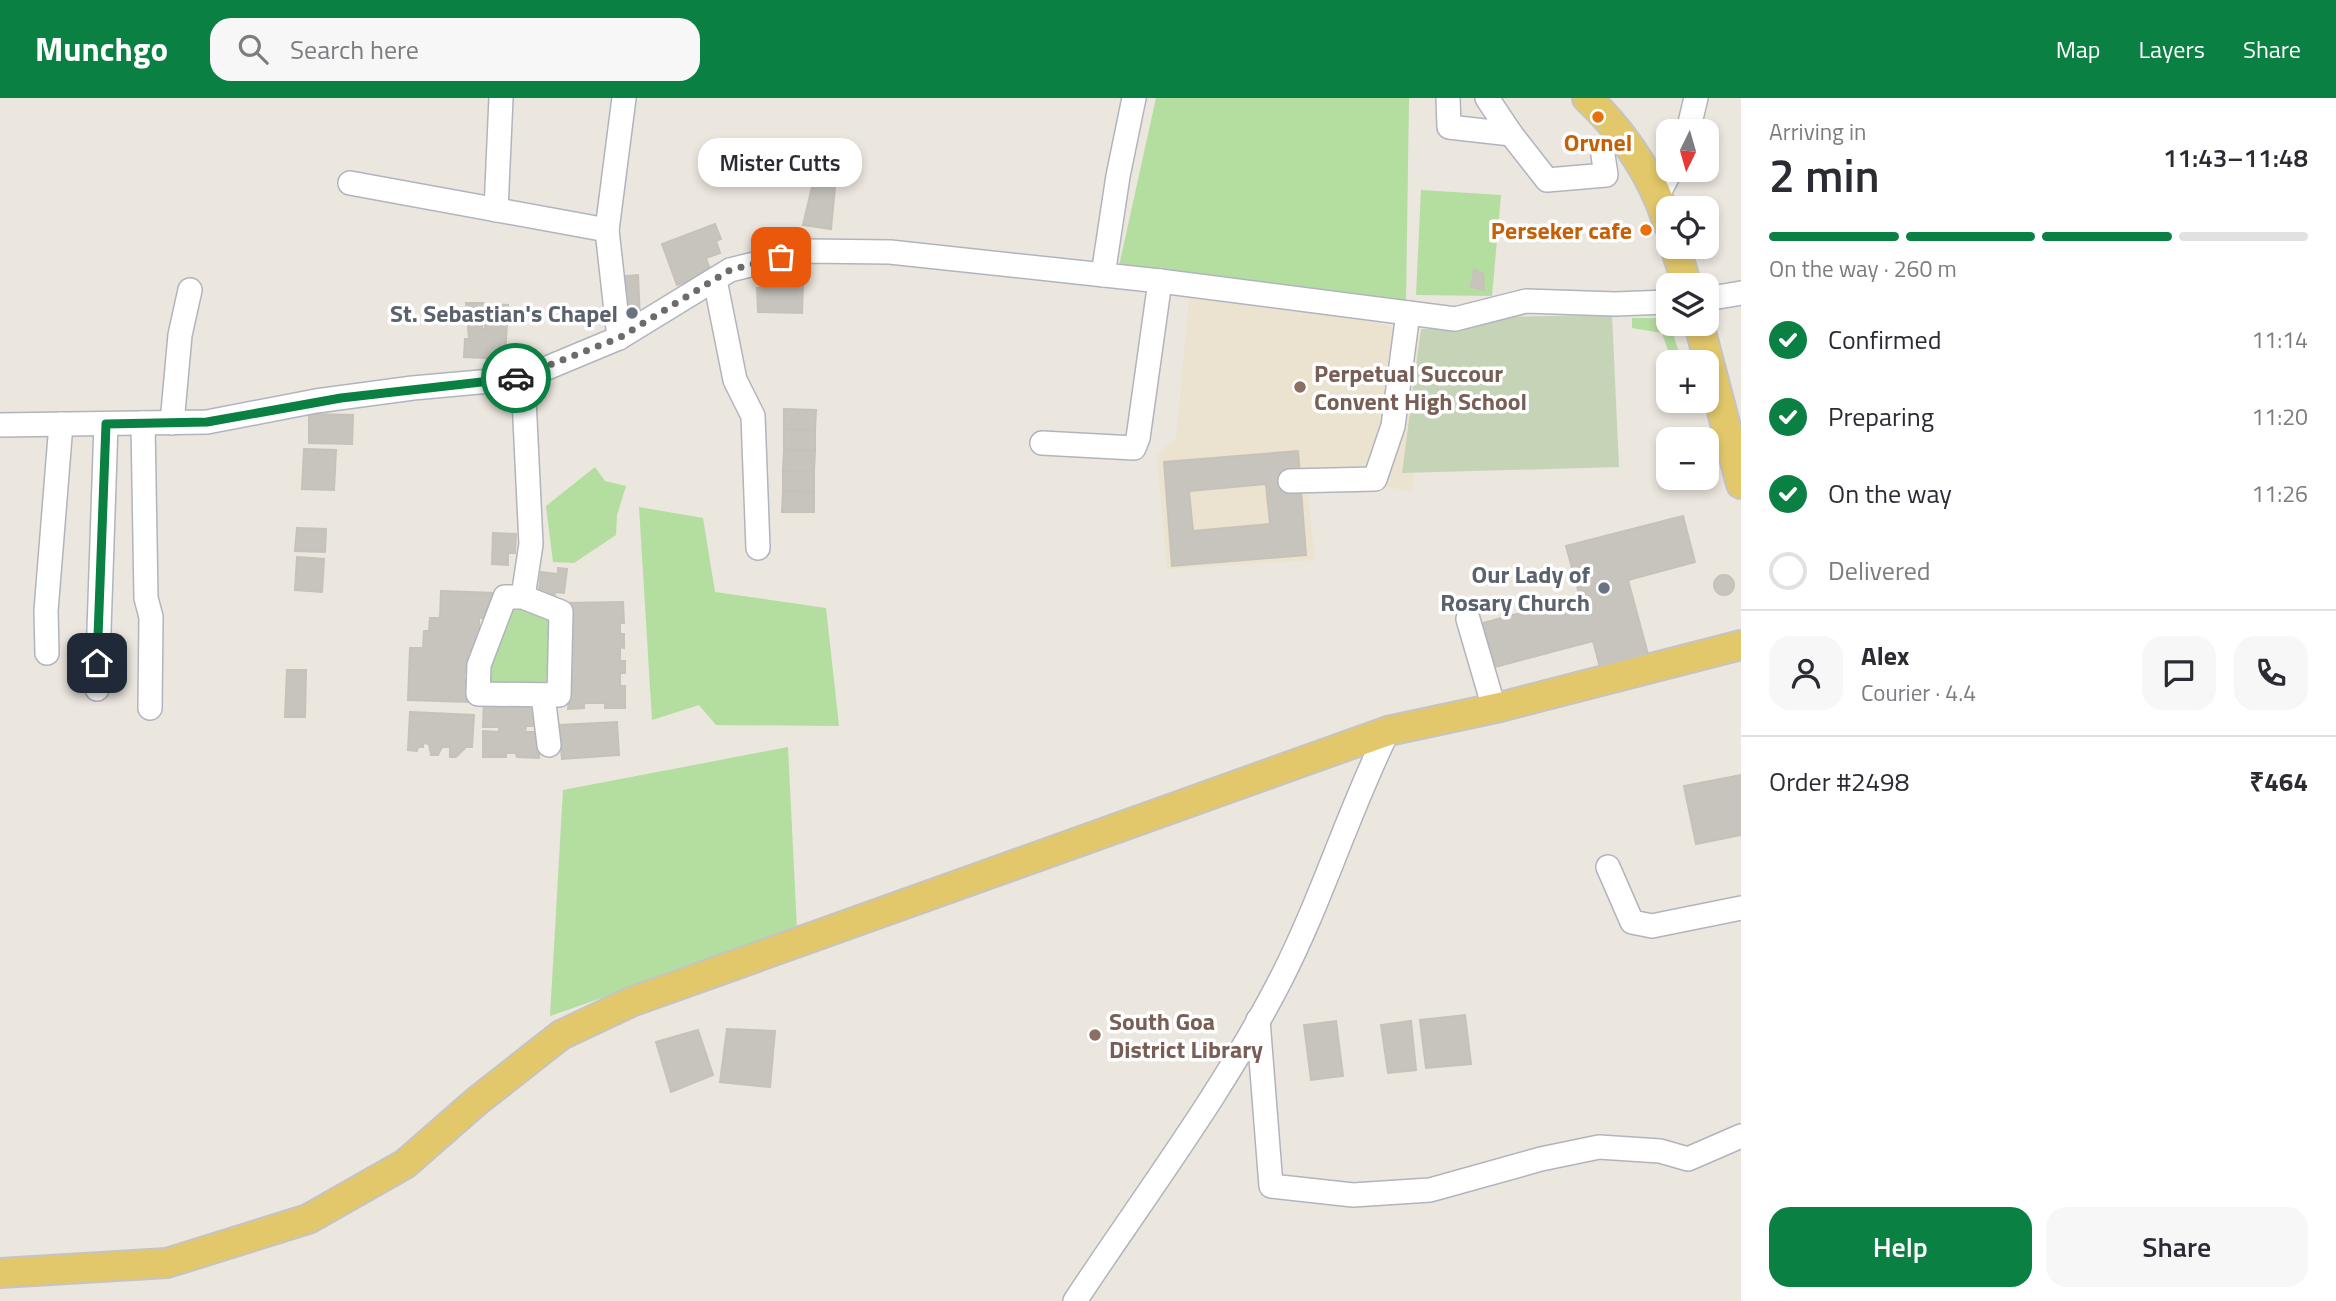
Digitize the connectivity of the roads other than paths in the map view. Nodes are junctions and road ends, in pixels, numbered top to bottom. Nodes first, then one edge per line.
1 (501, 98) edge
2 (624, 98) edge
3 (1134, 98) edge
4 (1448, 98) edge
5 (1487, 98) edge
6 (1587, 98) edge
7 (1696, 98) edge
8 (1609, 111) edge
9 (1691, 119) edge
10 (1511, 134) junction
11 (1604, 155) dead end
12 (1656, 171) edge
13 (350, 183) dead end
14 (496, 210) junction
15 (607, 230) junction
16 (1103, 275) junction
17 (715, 280) junction
18 (1160, 281) junction
19 (190, 290) dead end
20 (1741, 293) edge
21 (1719, 297) edge
22 (1656, 302) edge
23 (1408, 313) junction
24 (1702, 336) edge
25 (619, 338) junction
26 (523, 377) junction
27 (143, 423) junction
28 (172, 423) junction
29 (61, 424) junction
30 (106, 424) junction
31 (0, 425) edge
32 (1042, 443) dead end
33 (1290, 481) dead end
34 (1741, 484) edge
35 (758, 548) dead end
36 (523, 597) junction
37 (1468, 619) dead end
38 (1741, 645) edge
39 (47, 653) dead end
40 (96, 689) dead end
41 (544, 695) junction
42 (150, 708) dead end
43 (1494, 708) junction
44 (1388, 731) junction
45 (549, 746) dead end
46 (1608, 867) dead end
47 (1741, 908) edge
48 (1258, 1020) junction
49 (1741, 1136) edge
50 (0, 1273) edge
51 (1075, 1301) edge

1 - 14 street
2 - 15 street
3 - 16 street
4 - 10 street
5 - 10 street
6 - 8 main road
7 - 9 street
8 - 12 main road
10 - 11 street
13 - 14 street
14 - 15 street
15 - 25 street
16 - 17 street
16 - 18 street
17 - 25 street
17 - 35 street
18 - 23 street
18 - 32 street
19 - 28 street
20 - 21 street
22 - 23 street
23 - 33 street
24 - 34 main road
25 - 26 street
26 - 28 street
26 - 36 street
27 - 28 street
27 - 30 street
27 - 42 street
29 - 30 street
29 - 31 street
29 - 39 street
30 - 40 street
36 - 41 street
36 - 41 street
37 - 43 street
38 - 43 main road
41 - 45 street
43 - 44 main road
44 - 48 street
44 - 50 main road
46 - 47 street
48 - 49 street
48 - 51 street

